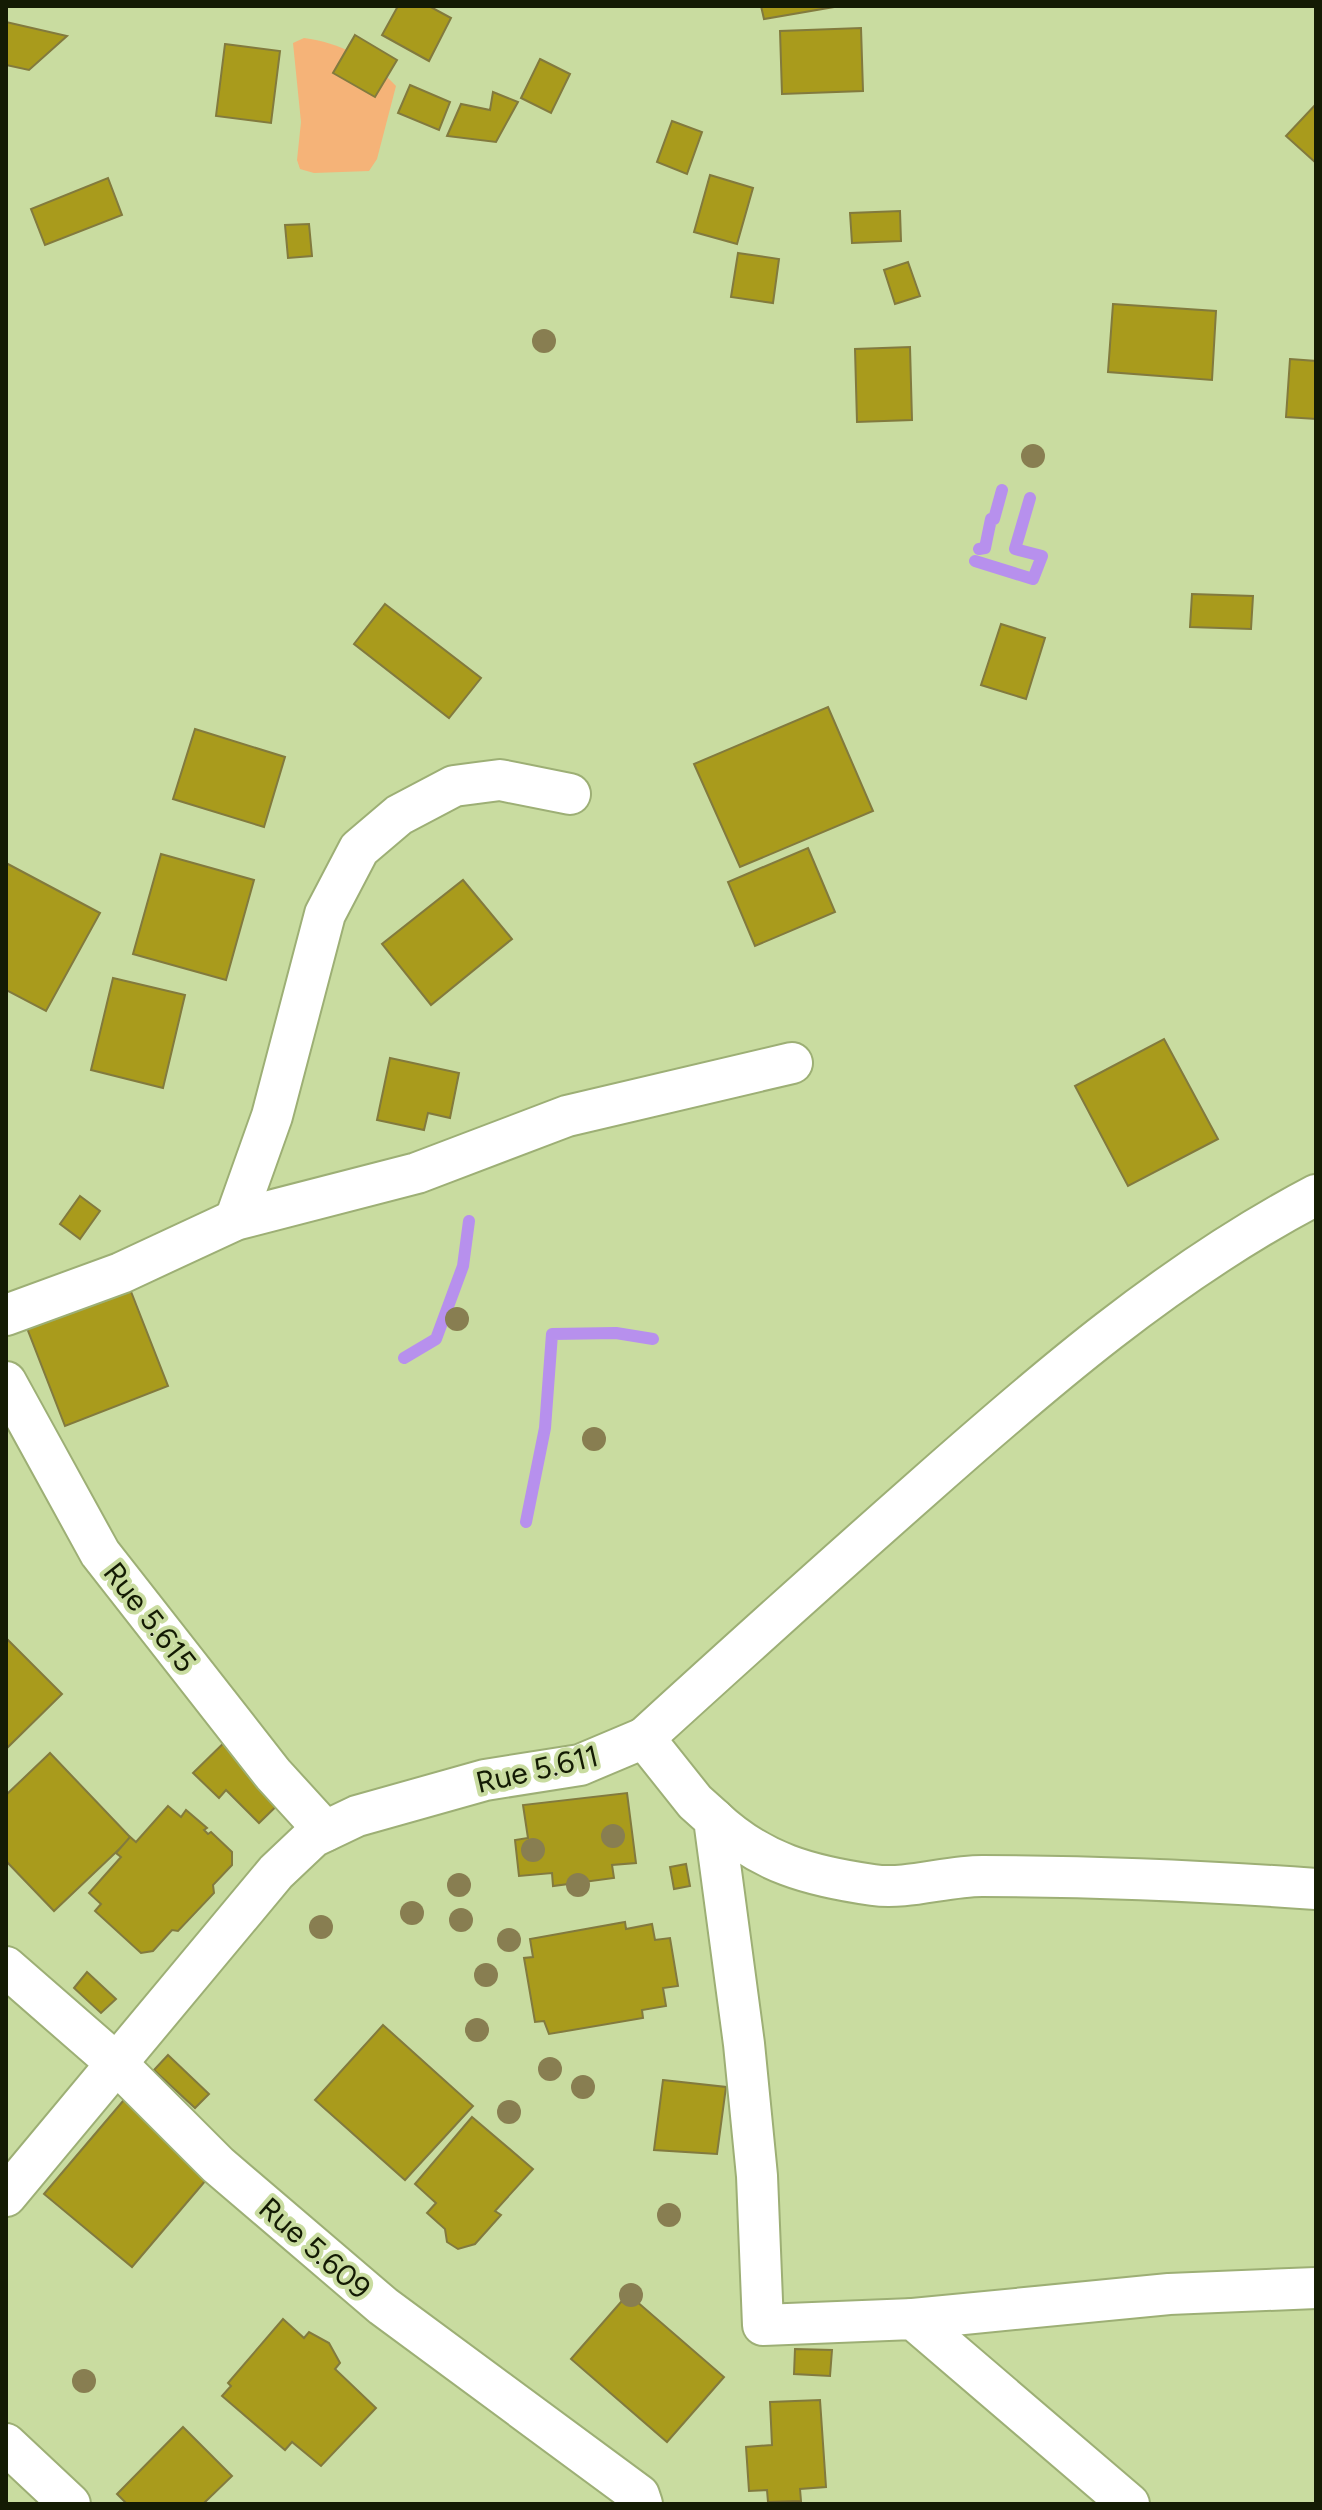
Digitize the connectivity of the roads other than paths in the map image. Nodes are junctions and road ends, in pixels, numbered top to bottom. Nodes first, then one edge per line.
1 (570, 794) dead end
2 (792, 1063) dead end
3 (1316, 1195) edge
4 (235, 1220) junction
5 (6, 1315) edge
6 (6, 1382) edge
7 (644, 1738) junction
8 (714, 1819) junction
9 (325, 1831) junction
10 (1316, 1889) edge
11 (6, 1967) edge
12 (116, 2063) junction
13 (6, 2196) edge
14 (1316, 2288) edge
15 (913, 2319) junction
16 (6, 2444) edge
17 (70, 2504) edge
18 (642, 2504) edge
19 (1129, 2504) edge

1 - 4 street
2 - 4 street
3 - 7 street, Rue 5.611
4 - 5 street
6 - 9 street, Rue 5.615
7 - 8 street
7 - 9 street, Rue 5.611
8 - 10 street
8 - 15 street
9 - 12 street, Rue 5.611
11 - 12 street, Rue 5.609
12 - 13 street, Rue 5.611
12 - 18 street, Rue 5.609
14 - 15 street
15 - 19 street
16 - 17 street

